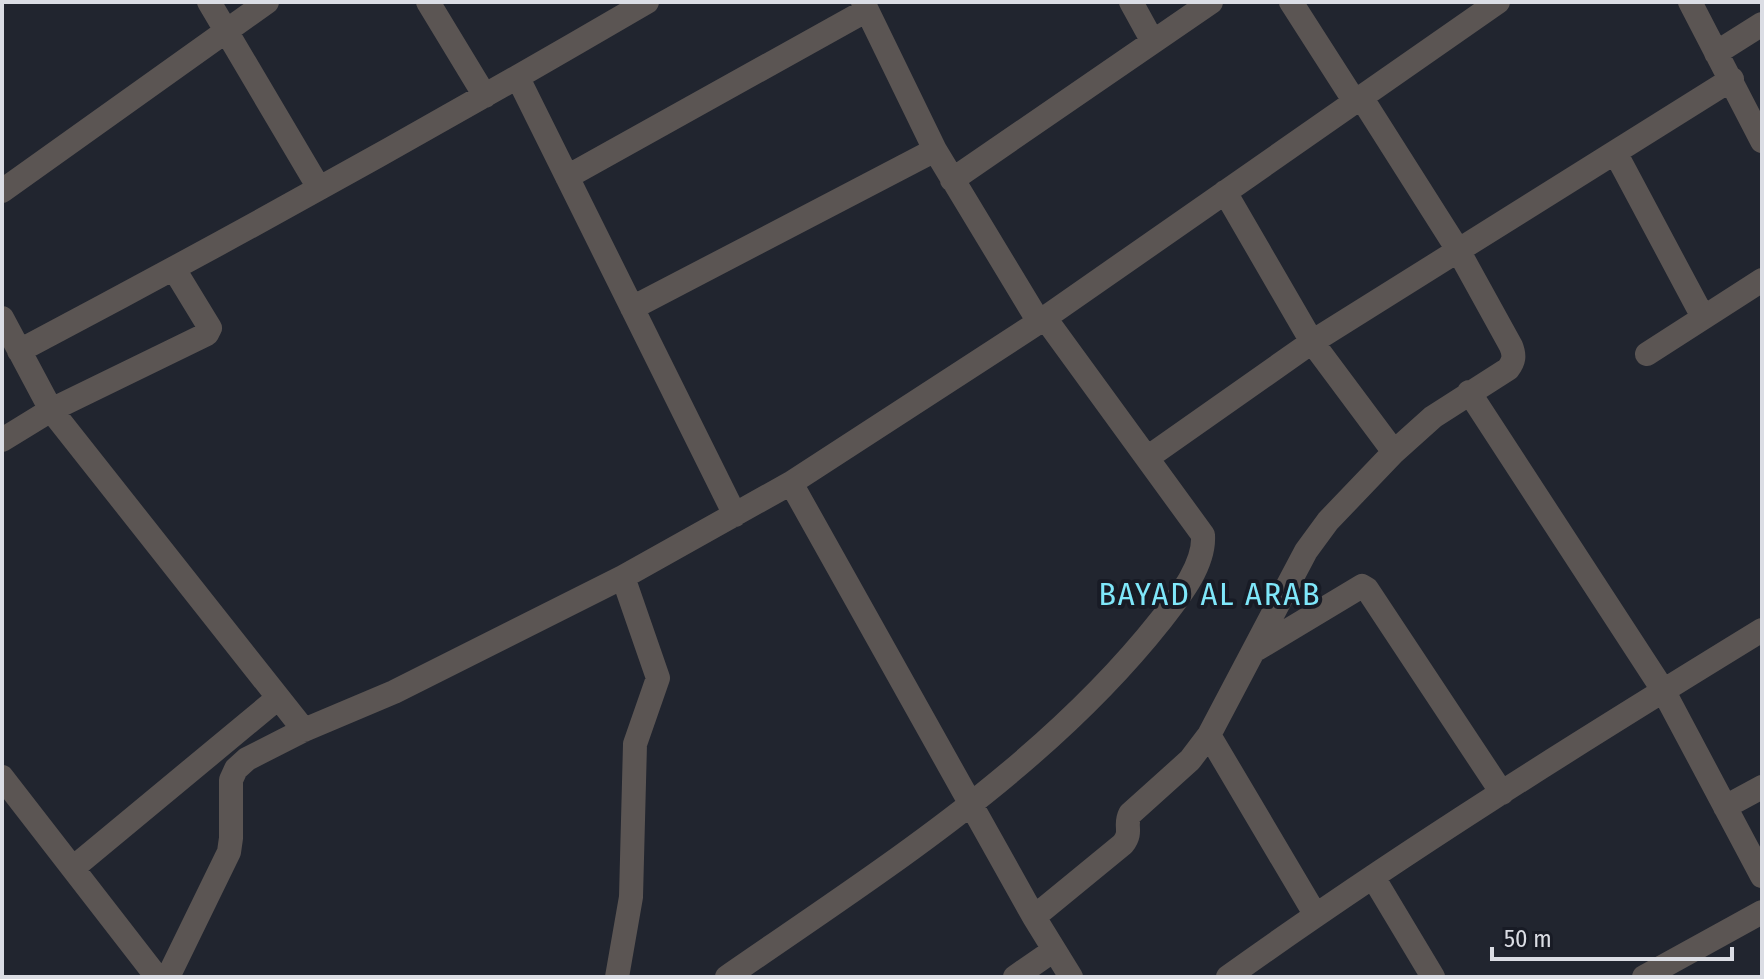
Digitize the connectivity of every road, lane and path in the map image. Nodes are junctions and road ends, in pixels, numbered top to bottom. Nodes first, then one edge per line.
1 (209, 2) edge
2 (267, 2) edge
3 (428, 2) edge
4 (647, 2) edge
5 (1131, 2) edge
6 (1211, 2) edge
7 (1291, 2) edge
8 (1498, 2) edge
9 (1690, 2) edge
10 (865, 6) edge
11 (1762, 24) edge
12 (226, 31) junction
13 (1153, 42) junction
14 (1716, 53) junction
15 (518, 78) junction
16 (1732, 79) junction
17 (485, 96) junction
18 (1358, 100) junction
19 (1762, 141) edge
20 (935, 150) junction
21 (1616, 154) junction
22 (567, 177) junction
23 (952, 180) junction
24 (319, 188) junction
25 (2, 191) edge
26 (1225, 192) junction
27 (1458, 250) junction
28 (174, 269) junction
29 (1762, 280) edge
30 (632, 308) junction
31 (1703, 317) junction
32 (2, 318) edge
33 (1042, 320) junction
34 (1312, 342) junction
35 (19, 351) junction
36 (1647, 354) dead end
37 (1469, 392) junction
38 (51, 410) junction
39 (2, 440) edge
40 (1394, 452) junction
41 (1147, 458) junction
42 (791, 483) junction
43 (735, 515) junction
44 (623, 577) junction
45 (1762, 630) edge
46 (1255, 650) junction
47 (1663, 690) junction
48 (278, 698) junction
49 (304, 730) junction
50 (1209, 735) junction
51 (2, 777) edge
52 (1762, 787) edge
53 (1502, 793) junction
54 (970, 803) junction
55 (1725, 807) junction
56 (73, 868) junction
57 (1762, 876) edge
58 (1373, 877) junction
59 (1762, 912) edge
60 (1315, 914) junction
61 (1034, 917) junction
62 (1054, 950) junction
63 (157, 977) edge
64 (168, 977) edge
65 (617, 977) edge
66 (727, 977) edge
67 (1015, 977) edge
68 (1071, 977) edge
69 (1228, 977) edge
70 (1433, 977) edge
71 (1644, 977) edge

1 - 12 street
2 - 12 street
3 - 17 street
4 - 15 street
5 - 13 street
6 - 13 street
7 - 18 street
8 - 18 street
9 - 14 street
10 - 20 street
10 - 22 street
11 - 14 street
12 - 24 street
12 - 25 street
13 - 23 street
14 - 16 street
15 - 17 street
15 - 22 street
16 - 19 street
16 - 21 street
17 - 24 street
18 - 26 street
18 - 27 street
20 - 23 street
20 - 30 street
21 - 27 street
21 - 31 street
22 - 30 street
23 - 33 street
24 - 28 street
26 - 33 street
26 - 34 street
27 - 34 street
27 - 37 street
28 - 35 street
28 - 38 street
29 - 31 street
30 - 43 street
31 - 36 street
32 - 35 street
33 - 41 street
33 - 42 street
34 - 40 street
34 - 41 street
35 - 38 street
37 - 40 street
37 - 47 street
38 - 39 street
38 - 48 street
40 - 46 street
41 - 54 street
42 - 43 street
42 - 54 street
43 - 44 street
44 - 49 street
44 - 65 street
45 - 47 street
46 - 50 street
46 - 53 street
47 - 53 street
47 - 55 street
48 - 49 street
48 - 56 street
49 - 64 street
50 - 60 street
50 - 61 street
51 - 56 street
52 - 55 street
53 - 58 street
54 - 61 street
54 - 66 street
55 - 57 street
56 - 63 street
58 - 60 street
58 - 70 street
59 - 71 street
60 - 69 street
61 - 62 street
62 - 67 street
62 - 68 street

